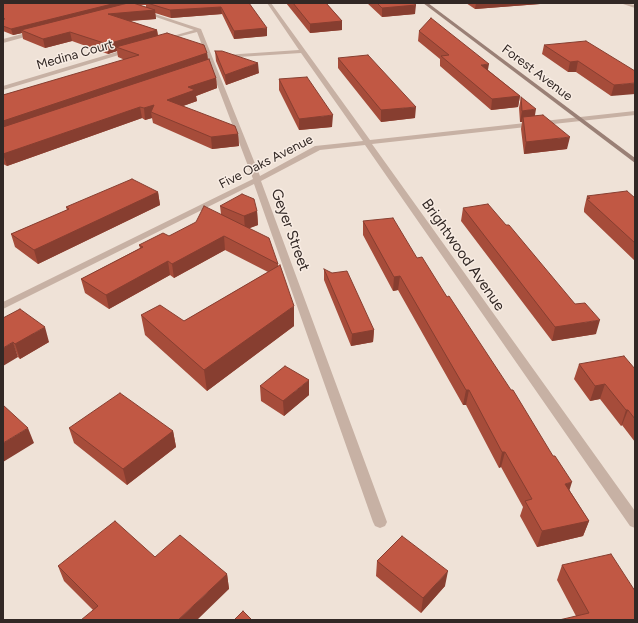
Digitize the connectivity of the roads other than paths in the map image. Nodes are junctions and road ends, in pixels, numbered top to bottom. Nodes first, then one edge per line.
1 (117, 3) edge
2 (268, 3) edge
3 (425, 3) edge
4 (626, 3) edge
5 (147, 7) edge
6 (635, 7) edge
7 (128, 9) junction
8 (199, 30) junction
9 (41, 32) edge
10 (3, 41) edge
11 (161, 41) edge
12 (139, 47) edge
13 (302, 51) junction
14 (209, 64) junction
15 (3, 88) edge
16 (635, 113) edge
17 (578, 119) junction
18 (366, 142) junction
19 (635, 161) edge
20 (257, 180) junction
21 (3, 306) edge
22 (380, 522) dead end
23 (635, 522) edge

1 - 7 street
2 - 13 street, Brightwood Avenue
3 - 17 street, Forest Avenue
4 - 6 street
5 - 7 street
7 - 8 street
8 - 11 street
8 - 14 street, Geyer Street
9 - 10 street
12 - 15 street, Medina Court
13 - 14 street
13 - 18 street, Brightwood Avenue
14 - 20 street, Geyer Street
16 - 17 street, Five Oaks Avenue
17 - 18 street, Five Oaks Avenue
17 - 19 street, Forest Avenue
18 - 20 street, Five Oaks Avenue
18 - 23 street, Brightwood Avenue
20 - 21 street, Five Oaks Avenue
20 - 22 street, Geyer Street

